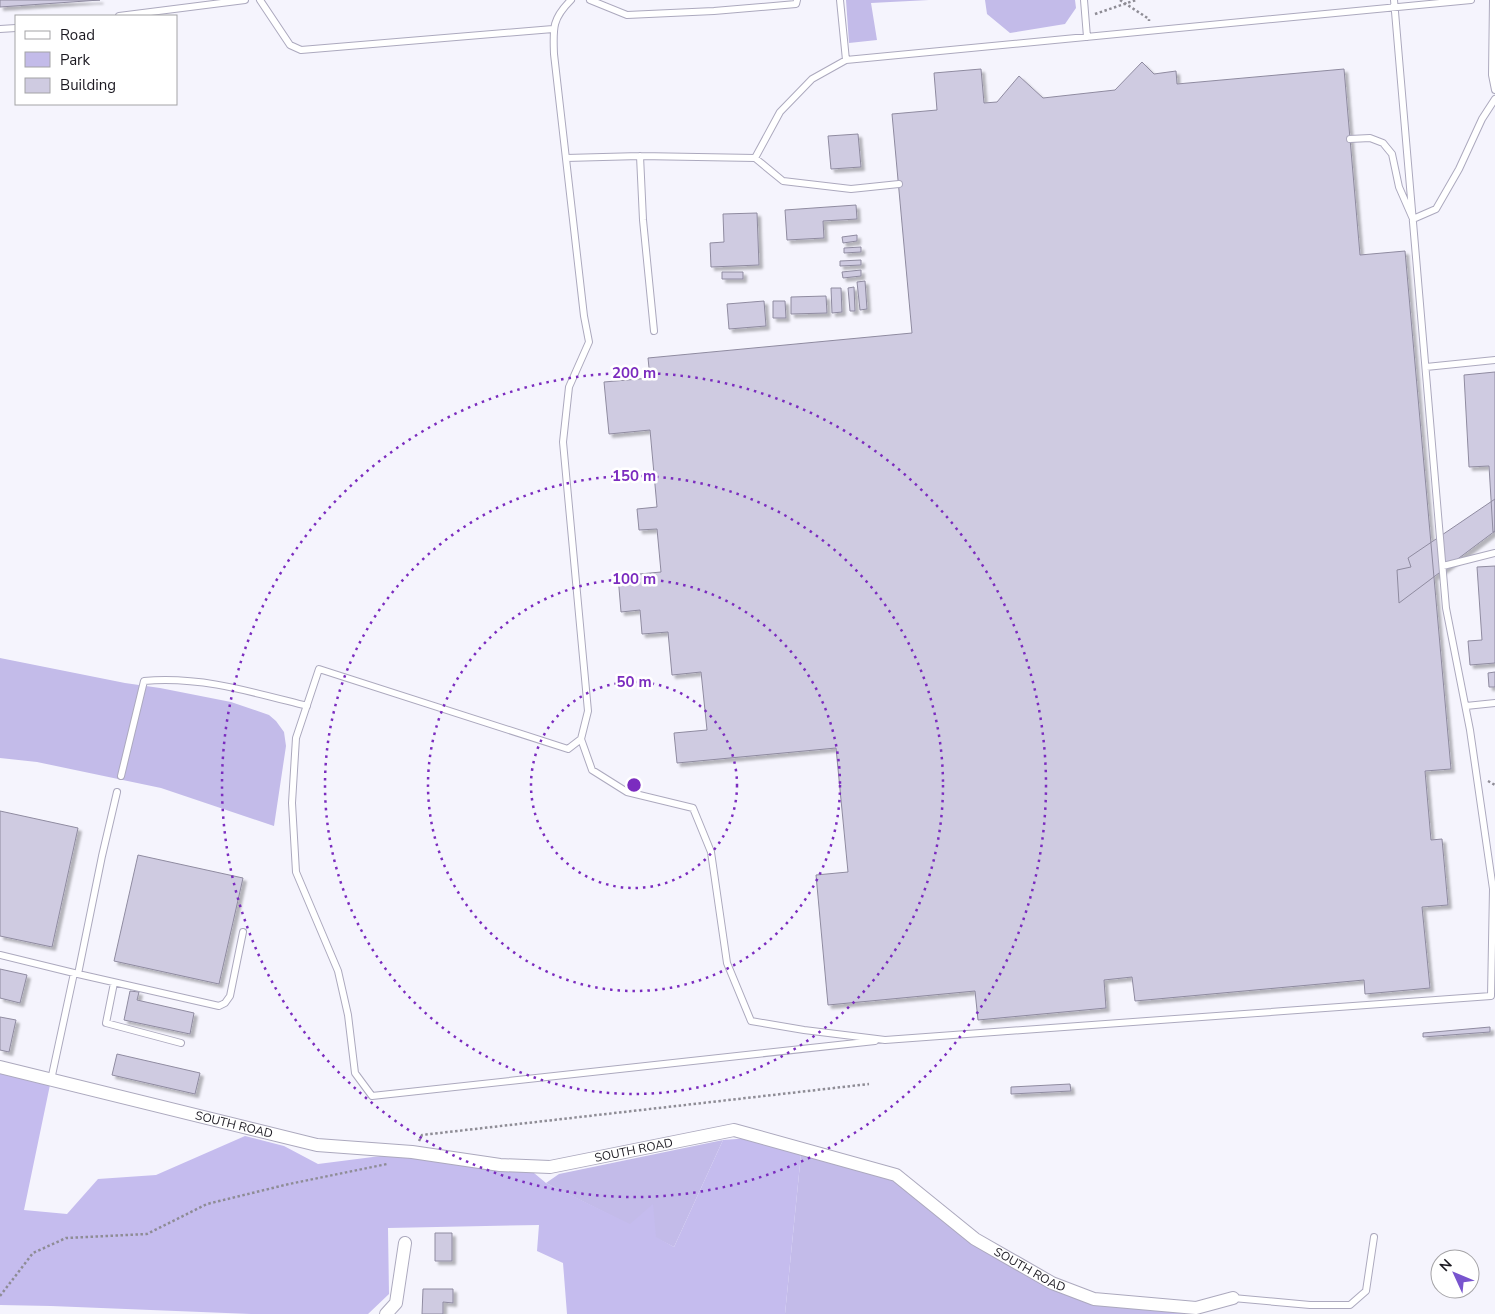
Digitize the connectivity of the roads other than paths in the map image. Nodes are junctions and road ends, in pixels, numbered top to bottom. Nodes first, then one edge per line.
1 (245, 0) edge
2 (260, 0) edge
3 (571, 0) edge
4 (590, 0) edge
5 (797, 0) edge
6 (840, 0) edge
7 (1084, 0) edge
8 (1471, 0) edge
9 (1493, 0) edge
10 (1395, 4) edge
11 (127, 15) edge
12 (1494, 18) edge
13 (15, 28) edge
14 (0, 29) edge
15 (553, 29) junction
16 (1087, 37) junction
17 (846, 60) junction
18 (1495, 90) edge
19 (1495, 99) edge
20 (1350, 139) dead end
21 (640, 156) junction
22 (566, 158) junction
23 (754, 158) junction
24 (899, 184) dead end
25 (1413, 219) junction
26 (654, 331) dead end
27 (1495, 360) edge
28 (1426, 367) junction
29 (1495, 553) edge
30 (1443, 566) junction
31 (1495, 703) edge
32 (307, 706) junction
33 (1466, 706) junction
34 (581, 739) junction
35 (121, 776) dead end
36 (117, 792) dead end
37 (243, 932) dead end
38 (0, 955) edge
39 (76, 974) junction
40 (114, 983) junction
41 (885, 1040) junction
42 (181, 1043) dead end
43 (0, 1067) edge
44 (51, 1080) junction
45 (1374, 1237) dead end
46 (405, 1243) dead end
47 (1233, 1298) joint
48 (386, 1314) edge

1 - 11 lane
2 - 15 lane
3 - 15 lane
4 - 5 lane
6 - 17 lane
7 - 16 lane
8 - 10 lane
9 - 12 lane
10 - 16 lane
10 - 25 lane
12 - 18 lane
13 - 14 lane
15 - 22 lane
16 - 17 lane
17 - 23 lane
19 - 25 lane
20 - 25 lane
21 - 22 lane
21 - 23 lane
21 - 26 lane
22 - 34 lane
23 - 24 lane
25 - 28 lane
27 - 28 lane
28 - 30 lane
29 - 30 lane
30 - 33 lane
31 - 33 lane
32 - 34 lane
32 - 35 lane
32 - 41 lane
33 - 41 lane
34 - 41 lane
36 - 39 lane
37 - 40 lane
38 - 39 lane
39 - 40 lane
39 - 44 lane
40 - 42 lane
43 - 44 street, SOUTH ROAD
44 - 47 street, SOUTH ROAD
45 - 47 lane
46 - 48 street

